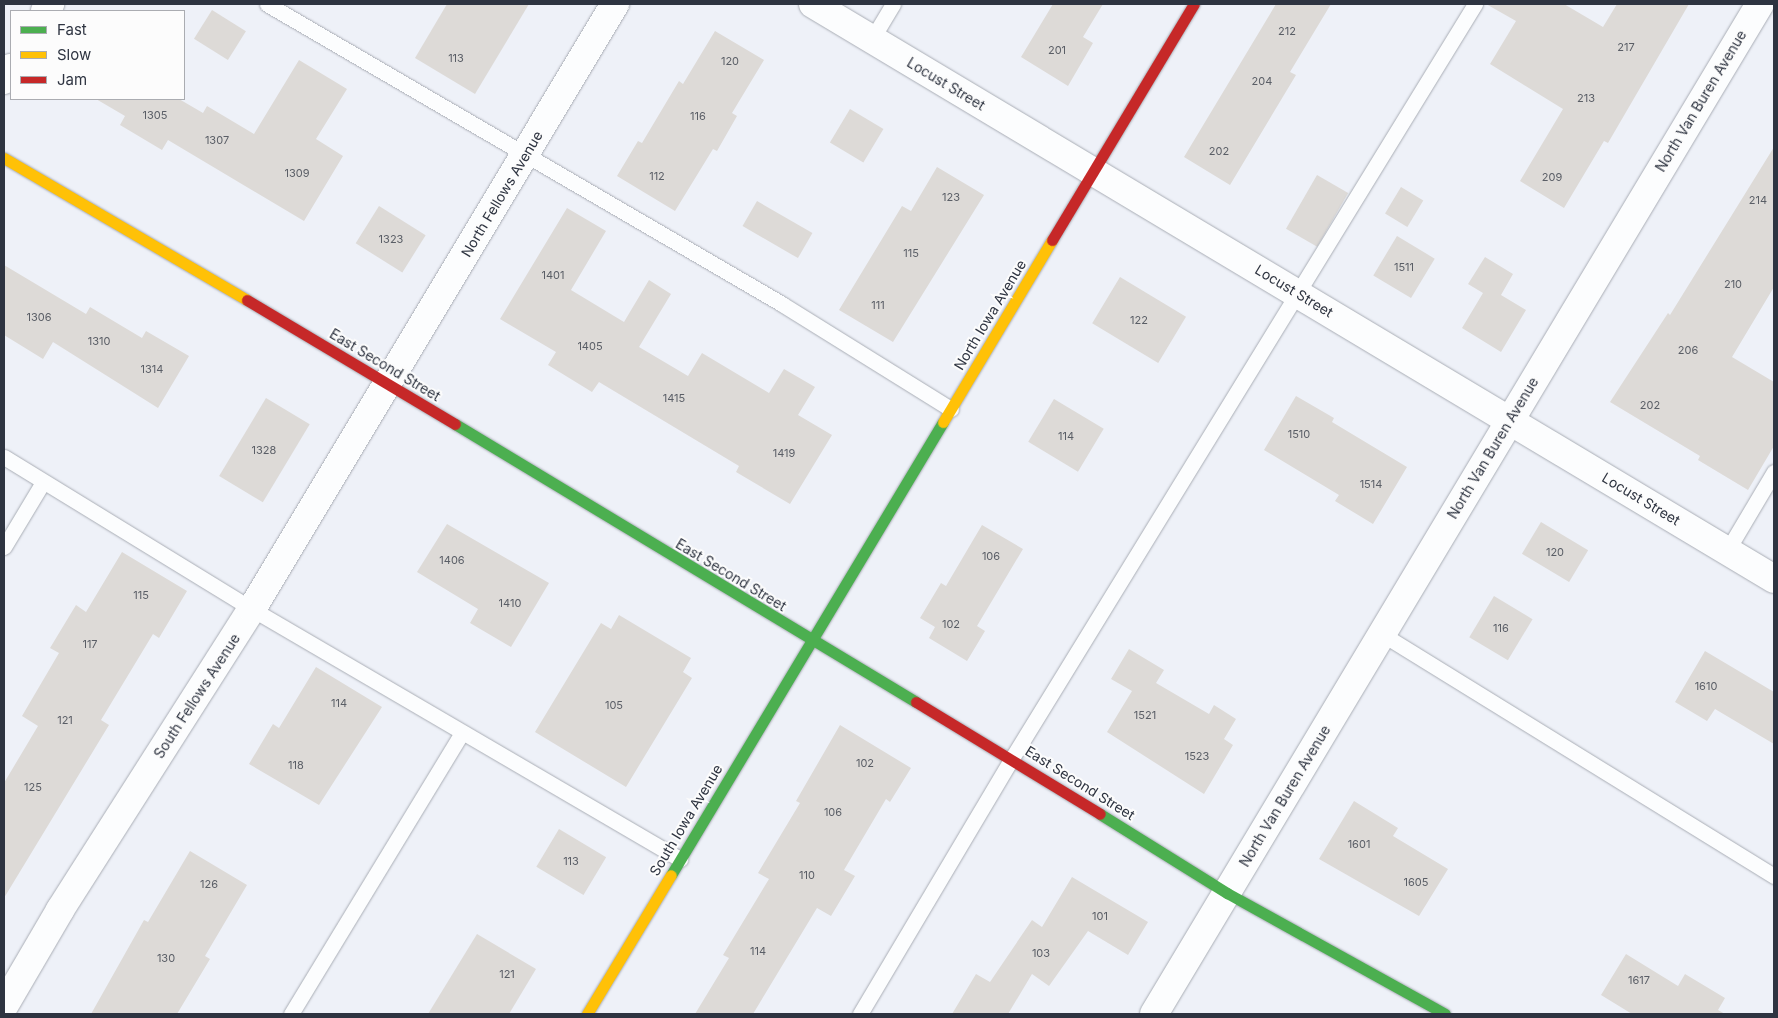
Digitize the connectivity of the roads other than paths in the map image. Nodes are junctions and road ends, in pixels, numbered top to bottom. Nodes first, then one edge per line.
1 (267, 4) edge
2 (615, 4) edge
3 (813, 4) edge
4 (893, 4) edge
5 (1194, 4) edge
6 (1475, 4) edge
7 (1760, 4) edge
8 (872, 39) junction
9 (524, 155) junction
10 (4, 158) edge
11 (1093, 172) junction
12 (1298, 294) junction
13 (388, 383) junction
14 (950, 409) junction
15 (1510, 421) junction
16 (4, 457) edge
17 (1774, 472) edge
18 (44, 482) junction
19 (4, 547) edge
20 (1727, 551) junction
21 (1774, 579) edge
22 (252, 609) junction
23 (1382, 634) junction
24 (811, 641) junction
25 (462, 733) junction
26 (1012, 758) junction
27 (680, 859) junction
28 (1774, 876) edge
29 (1227, 893) junction
30 (4, 1006) edge
31 (290, 1014) edge
32 (587, 1014) edge
33 (860, 1014) edge
34 (1154, 1014) edge
35 (1443, 1014) edge

1 - 9 lane
2 - 9 street, North Fellows Avenue
3 - 8 street, Locust Street
4 - 8 lane
5 - 11 street, North Iowa Avenue
6 - 12 lane
7 - 15 street, North Van Buren Avenue
8 - 11 street, Locust Street
9 - 13 street, North Fellows Avenue
9 - 14 lane
10 - 13 street, East Second Street
11 - 12 street, Locust Street
11 - 14 street, North Iowa Avenue
12 - 15 street, Locust Street
12 - 26 lane
13 - 22 street, South Fellows Avenue
13 - 24 street, East Second Street
14 - 24 street, North Iowa Avenue
15 - 20 street, Locust Street
15 - 23 street, North Van Buren Avenue
16 - 18 lane
17 - 20 lane
18 - 19 lane
18 - 22 lane
20 - 21 street, Locust Street
22 - 25 lane
22 - 30 street, South Fellows Avenue
23 - 28 lane
23 - 29 street, North Van Buren Avenue
24 - 26 street, East Second Street
24 - 27 street, South Iowa Avenue
25 - 27 lane
25 - 31 lane
26 - 29 street, East Second Street
26 - 33 lane
27 - 32 street, South Iowa Avenue
29 - 34 street, North Van Buren Avenue
29 - 35 street, East Second Street

